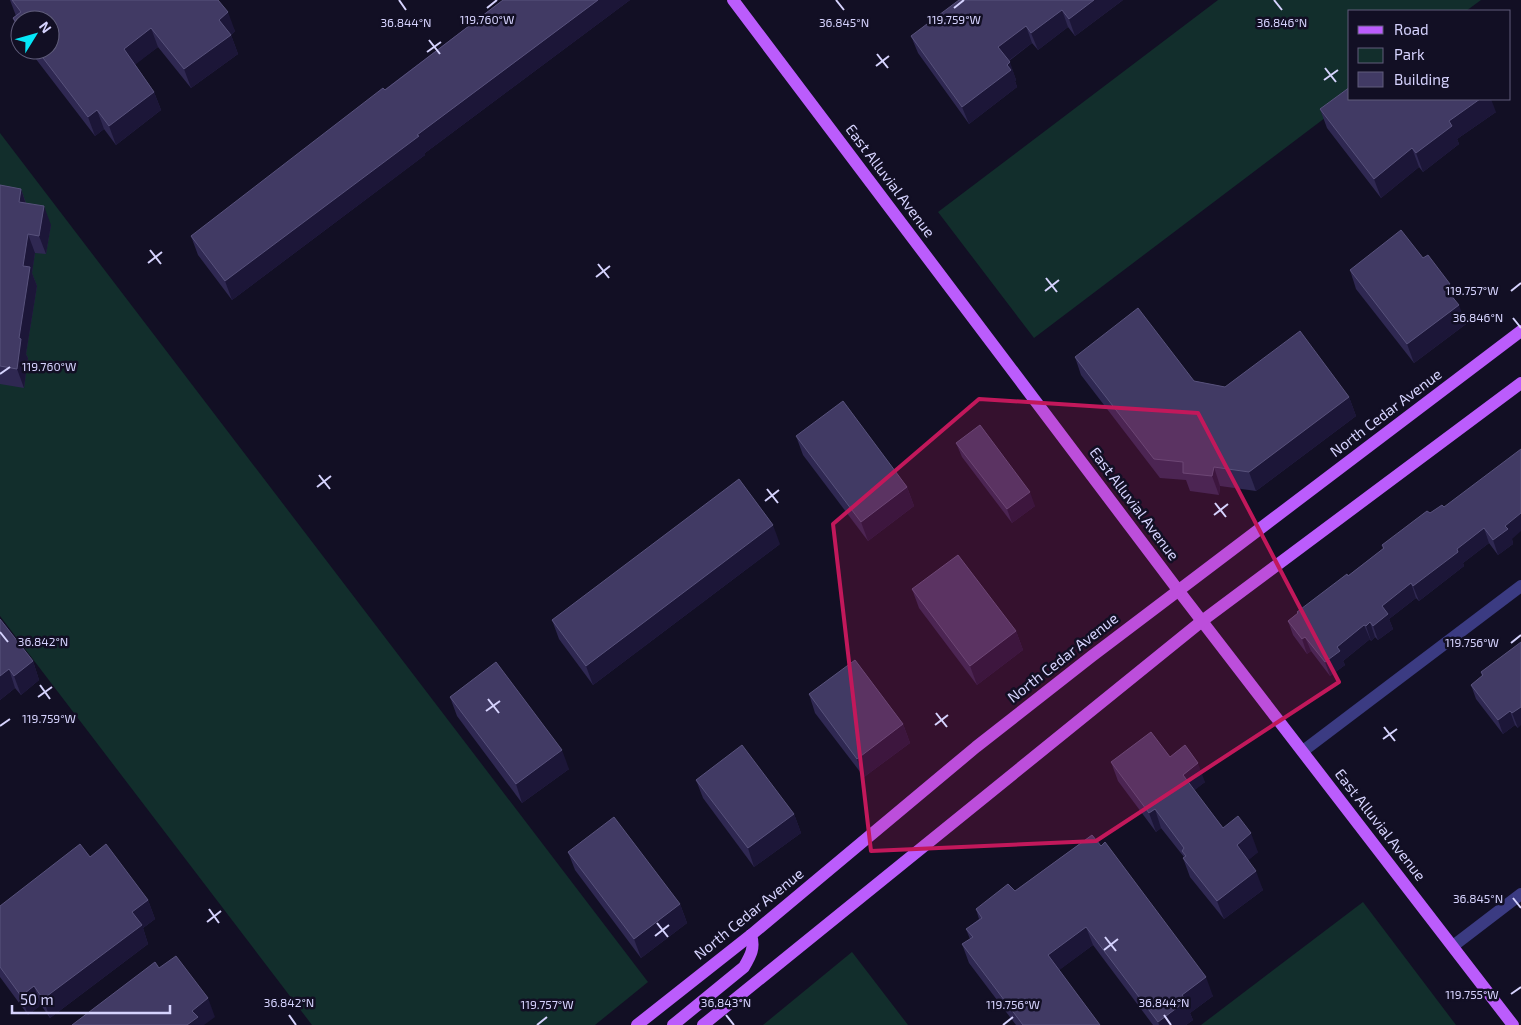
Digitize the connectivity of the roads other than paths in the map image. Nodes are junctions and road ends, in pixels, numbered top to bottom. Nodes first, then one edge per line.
1 (733, 0) edge
2 (1521, 331) edge
3 (1521, 383) edge
4 (1521, 586) edge
5 (1178, 590) junction
6 (1202, 621) junction
7 (1303, 752) junction
8 (1521, 894) edge
9 (751, 935) junction
10 (1452, 946) junction
11 (636, 1025) edge
12 (673, 1025) edge
13 (703, 1025) edge
14 (1513, 1025) edge

1 - 5 main road, East Alluvial Avenue
2 - 5 main road, North Cedar Avenue
3 - 6 main road
4 - 7 street
5 - 6 main road, East Alluvial Avenue
5 - 9 main road, North Cedar Avenue
6 - 7 main road, East Alluvial Avenue
6 - 13 main road
7 - 10 main road, East Alluvial Avenue
8 - 10 street
9 - 11 main road, North Cedar Avenue
9 - 12 main road
10 - 14 main road, East Alluvial Avenue

